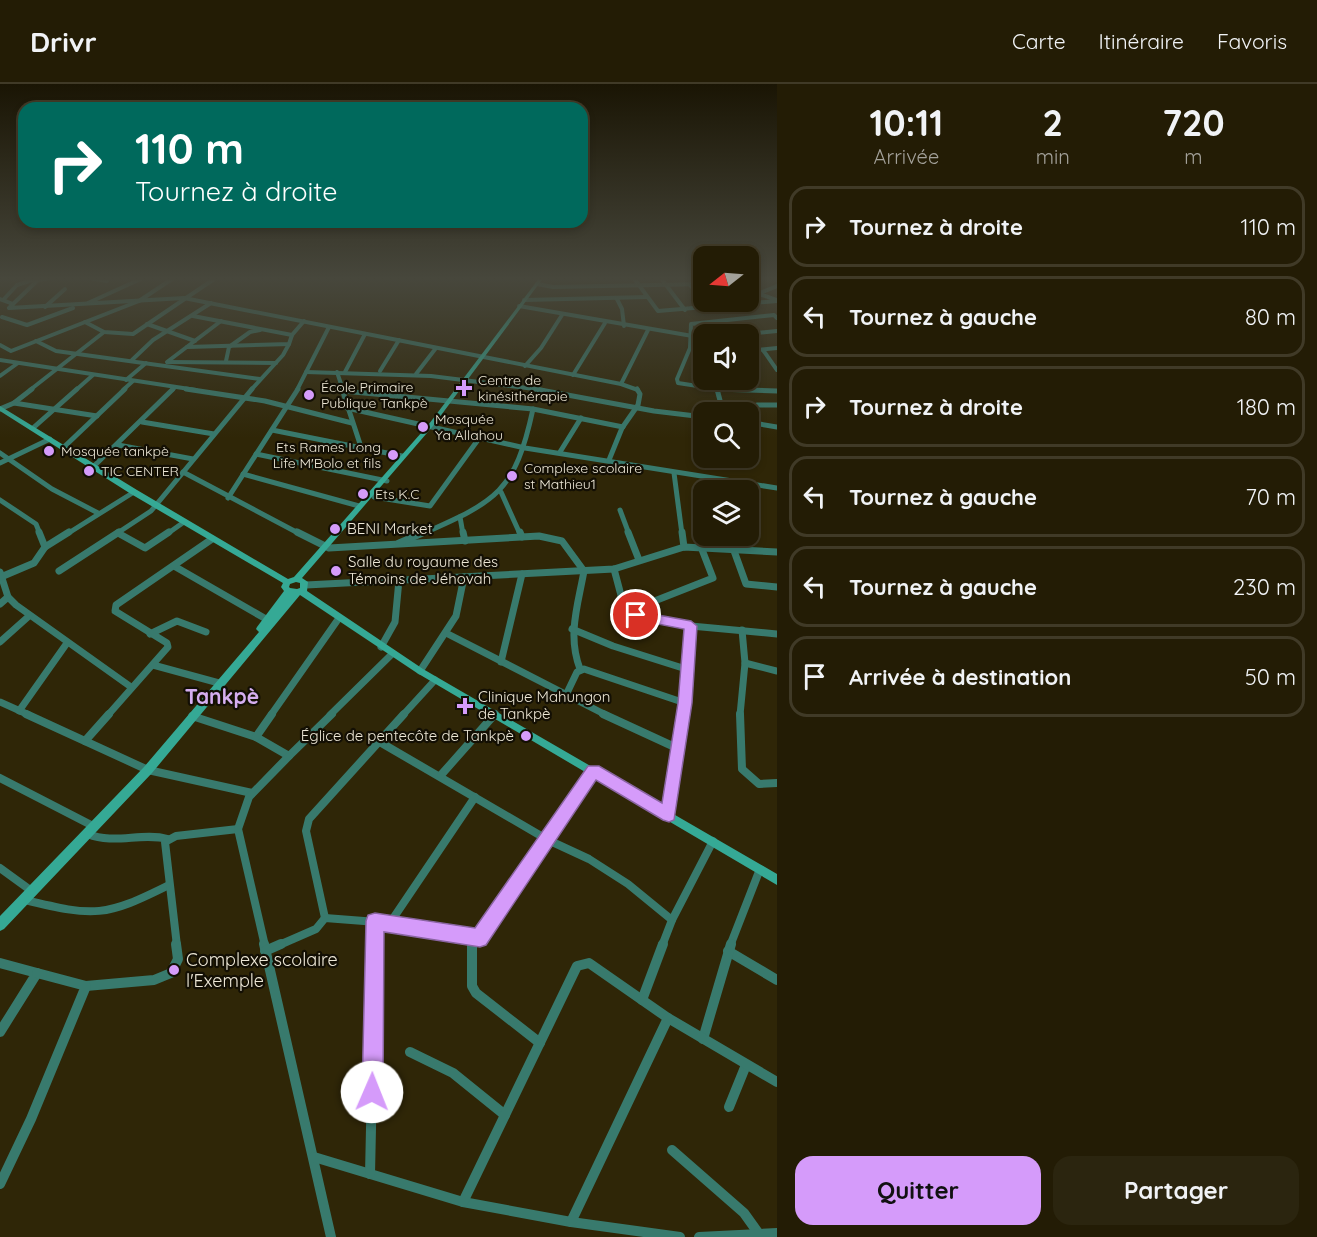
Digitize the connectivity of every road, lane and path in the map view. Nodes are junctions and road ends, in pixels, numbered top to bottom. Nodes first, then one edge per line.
1 (648, 330) edge
2 (62, 331) edge
3 (136, 331) edge
4 (170, 331) joint
5 (208, 331) edge
6 (248, 331) edge
7 (272, 331) edge
8 (296, 331) edge
9 (326, 331) edge
10 (348, 331) edge
11 (503, 331) edge
12 (551, 331) edge
13 (600, 331) edge
14 (652, 331) edge
15 (691, 331) edge
16 (777, 331) edge
17 (104, 332) joint
18 (759, 333) edge
19 (365, 334) junction
20 (292, 335) junction
21 (692, 338) junction
22 (399, 340) junction
23 (36, 341) junction
24 (195, 341) junction
25 (289, 344) junction
26 (0, 345) edge
27 (188, 347) junction
28 (229, 347) junction
29 (436, 348) junction
30 (777, 348) edge
31 (759, 350) edge
32 (763, 350) junction
33 (11, 351) junction
34 (78, 354) junction
35 (482, 358) junction
36 (0, 360) edge
37 (132, 360) junction
38 (226, 361) junction
39 (18, 363) junction
40 (146, 363) junction
41 (276, 363) junction
42 (165, 364) junction
43 (525, 366) junction
44 (57, 370) junction
45 (777, 370) edge
46 (380, 371) junction
47 (306, 372) junction
48 (337, 372) junction
49 (345, 372) junction
50 (416, 374) junction
51 (93, 375) junction
52 (573, 375) junction
53 (0, 376) edge
54 (260, 379) junction
55 (126, 380) junction
56 (466, 380) junction
57 (133, 381) junction
58 (621, 384) junction
59 (693, 385) edge
60 (175, 387) junction
61 (759, 390) edge
62 (777, 390) edge
63 (343, 391) junction
64 (243, 398) junction
65 (451, 401) junction
66 (14, 403) junction
67 (759, 405) edge
68 (777, 405) edge
69 (285, 406) junction
70 (0, 408) edge
71 (348, 408) junction
72 (533, 409) junction
73 (636, 409) junction
74 (53, 411) junction
75 (97, 416) junction
76 (693, 416) edge
77 (581, 418) junction
78 (142, 422) junction
79 (352, 423) junction
80 (759, 424) edge
81 (433, 425) junction
82 (623, 427) junction
83 (777, 427) edge
84 (33, 428) junction
85 (272, 430) junction
86 (214, 434) junction
87 (480, 437) junction
88 (50, 439) junction
89 (118, 445) junction
90 (64, 447) junction
91 (361, 447) junction
92 (525, 448) junction
93 (0, 453) edge
94 (560, 453) junction
95 (256, 454) junction
96 (402, 456) junction
97 (10, 459) junction
98 (194, 459) junction
99 (609, 460) junction
100 (0, 464) edge
101 (93, 467) junction
102 (183, 472) junction
103 (674, 473) junction
104 (243, 474) junction
105 (384, 480) junction
106 (726, 480) edge
107 (759, 485) edge
108 (777, 488) edge
109 (134, 492) junction
110 (501, 492) junction
111 (374, 496) junction
112 (228, 498) junction
113 (0, 500) edge
114 (157, 506) junction
115 (359, 506) junction
116 (620, 510) dead end
117 (98, 513) junction
118 (460, 517) junction
119 (184, 522) junction
120 (426, 531) junction
121 (118, 533) junction
122 (522, 537) junction
123 (212, 539) junction
124 (465, 541) junction
125 (430, 543) junction
126 (394, 545) junction
127 (327, 546) junction
128 (748, 546) edge
129 (45, 547) junction
130 (684, 547) junction
131 (701, 547) junction
132 (733, 548) junction
133 (748, 549) junction
134 (777, 552) edge
135 (639, 560) junction
136 (174, 566) junction
137 (614, 569) junction
138 (59, 571) dead end
139 (584, 571) junction
140 (522, 574) junction
141 (0, 575) edge
142 (464, 578) junction
143 (399, 580) junction
144 (301, 586) junction
145 (288, 587) junction
146 (777, 587) edge
147 (8, 597) junction
148 (0, 604) edge
149 (624, 613) junction
150 (29, 616) junction
151 (339, 618) junction
152 (266, 619) junction
153 (691, 626) junction
154 (572, 629) junction
155 (742, 630) junction
156 (206, 632) dead end
157 (446, 633) junction
158 (150, 634) junction
159 (777, 634) edge
160 (0, 642) edge
161 (67, 643) junction
162 (381, 647) junction
163 (392, 654) junction
164 (240, 658) junction
165 (501, 662) junction
166 (745, 663) junction
167 (153, 665) junction
168 (580, 669) junction
169 (689, 670) junction
170 (777, 671) edge
171 (420, 672) junction
172 (435, 680) junction
173 (219, 683) junction
174 (131, 687) junction
175 (567, 695) junction
176 (0, 702) edge
177 (685, 703) junction
178 (19, 711) junction
179 (495, 714) junction
180 (192, 716) junction
181 (256, 737) junction
182 (85, 741) junction
183 (378, 741) junction
184 (679, 749) junction
185 (289, 756) junction
186 (148, 770) junction
187 (594, 771) junction
188 (441, 775) junction
189 (0, 778) edge
190 (777, 783) edge
191 (252, 793) junction
192 (475, 797) junction
193 (669, 815) junction
194 (238, 830) junction
195 (92, 831) junction
196 (168, 839) junction
197 (548, 840) junction
198 (713, 841) junction
199 (0, 868) edge
200 (760, 869) junction
201 (777, 880) edge
202 (169, 885) junction
203 (29, 896) junction
204 (325, 918) junction
205 (672, 920) junction
206 (375, 921) junction
207 (390, 923) junction
208 (0, 925) edge
209 (472, 939) junction
210 (266, 951) junction
211 (729, 951) junction
212 (0, 963) edge
213 (37, 973) junction
214 (777, 980) edge
215 (86, 986) junction
216 (642, 1000) junction
217 (668, 1018) junction
218 (0, 1032) edge
219 (703, 1039) junction
220 (540, 1043) junction
221 (410, 1053) dead end
222 (746, 1065) junction
223 (777, 1082) edge
224 (729, 1107) dead end
225 (505, 1115) junction
226 (672, 1150) dead end
227 (314, 1157) junction
228 (370, 1174) junction
229 (0, 1184) edge
230 (463, 1202) junction
231 (571, 1222) junction
232 (777, 1233) edge
233 (759, 1234) junction
234 (331, 1237) edge
235 (680, 1237) edge
236 (699, 1237) edge

1 - 58 street
2 - 23 street
3 - 17 street
4 - 24 street
4 - 37 street
5 - 24 street
6 - 28 street
7 - 20 street
8 - 20 street
9 - 47 street
10 - 19 street
11 - 35 main road
12 - 43 street
13 - 52 street
14 - 21 street
15 - 21 street
16 - 18 street
17 - 34 street
19 - 22 street
19 - 49 street
20 - 25 street
21 - 59 street
22 - 29 street
22 - 46 street
23 - 33 street
23 - 34 street
24 - 27 street
25 - 28 street
25 - 41 street
26 - 33 street
27 - 28 street
27 - 42 street
28 - 38 street
29 - 35 street
29 - 50 street
30 - 32 street
31 - 32 street
32 - 45 street
33 - 39 street
34 - 37 street
34 - 44 street
35 - 43 street
35 - 56 main road
36 - 39 street
37 - 40 street
38 - 41 street
38 - 42 street
39 - 44 street
39 - 53 street
40 - 42 street
40 - 55 street
41 - 54 street
42 - 54 street
43 - 52 street
44 - 51 street
44 - 66 street
46 - 49 street
46 - 50 street
47 - 48 street
47 - 69 street
48 - 49 street
48 - 63 street
50 - 56 street
51 - 55 street
51 - 74 street
52 - 58 street
54 - 64 street
55 - 57 street
56 - 65 main road
56 - 73 street
57 - 60 street
57 - 75 street
58 - 73 street
60 - 64 street
60 - 78 street
61 - 62 street
63 - 65 street
63 - 71 street
64 - 69 street
64 - 86 street
65 - 72 street
65 - 81 main road
66 - 70 street
66 - 74 street
67 - 68 street
69 - 79 street
69 - 85 street
70 - 84 main road
71 - 79 street
71 - 81 street
72 - 77 street
72 - 92 street
73 - 76 street
73 - 82 street
74 - 75 street
74 - 84 street
75 - 90 street
77 - 82 street
77 - 94 street
78 - 86 street
78 - 89 street
79 - 91 street
80 - 83 street
81 - 87 street
81 - 96 main road
81 - 105 main road
82 - 99 street
84 - 88 main road
85 - 91 street
85 - 95 street
86 - 98 street
87 - 92 street
87 - 111 street
88 - 90 main road
88 - 97 street
89 - 98 street
89 - 101 street
90 - 101 main road
91 - 96 street
92 - 94 street
92 - 110 street
93 - 97 street
94 - 99 street
95 - 104 street
95 - 105 street
96 - 105 main road
97 - 100 street
97 - 117 street
98 - 102 street
99 - 103 street
101 - 109 main road
102 - 112 street
102 - 114 street
103 - 106 street
103 - 130 street
104 - 112 street
104 - 115 street
105 - 111 main road
105 - 115 main road
107 - 108 street
109 - 114 main road
109 - 117 street
110 - 118 street
110 - 122 street
111 - 127 main road
112 - 127 street
113 - 129 street
114 - 119 main road
114 - 121 street
115 - 127 main road
116 - 135 street
117 - 129 street
118 - 120 street
118 - 124 street
119 - 121 street
119 - 123 main road
120 - 125 street
120 - 126 street
121 - 138 street
122 - 124 street
122 - 139 street
123 - 136 street
123 - 145 main road
124 - 125 street
125 - 126 street
126 - 127 street
127 - 144 main road
128 - 133 street
129 - 141 street
130 - 131 street
130 - 135 street
131 - 132 street
131 - 149 street
132 - 133 street
132 - 146 street
133 - 134 street
135 - 137 street
136 - 152 street
136 - 158 street
137 - 139 street
137 - 149 street
139 - 140 street
139 - 154 street
140 - 142 street
140 - 165 street
141 - 147 street
142 - 143 street
142 - 157 street
143 - 144 street
143 - 162 street
144 - 145 main road
144 - 145 main road
144 - 151 main road
144 - 164 main road
145 - 152 main road
147 - 148 street
147 - 150 street
149 - 153 street
150 - 160 street
150 - 161 street
151 - 162 main road
151 - 181 street
152 - 164 main road
153 - 155 street
153 - 169 street
154 - 168 street
154 - 169 street
155 - 159 street
155 - 166 street
156 - 158 street
157 - 165 street
157 - 171 street
158 - 167 street
161 - 174 street
161 - 178 street
162 - 163 main road
163 - 171 main road
163 - 185 street
164 - 173 main road
165 - 175 street
166 - 170 street
166 - 190 street
167 - 173 street
167 - 174 street
168 - 175 street
168 - 177 street
169 - 177 street
171 - 172 main road
172 - 179 main road
172 - 183 street
173 - 180 main road
174 - 182 street
175 - 184 street
176 - 178 street
177 - 184 street
178 - 182 street
179 - 187 main road
179 - 188 street
180 - 181 street
180 - 186 main road
181 - 185 street
182 - 186 street
183 - 188 street
183 - 204 street
184 - 193 street
185 - 191 street
186 - 191 street
186 - 195 main road
187 - 193 main road
187 - 197 street
188 - 192 street
189 - 195 street
191 - 194 street
192 - 197 street
192 - 207 street
193 - 198 main road
194 - 196 street
194 - 210 street
195 - 196 street
195 - 203 main road
196 - 202 street
197 - 205 street
197 - 209 street
198 - 200 main road
198 - 205 street
199 - 203 street
200 - 201 main road
200 - 211 street
202 - 203 street
202 - 215 street
203 - 208 main road
204 - 206 street
204 - 210 street
205 - 216 street
206 - 207 street
206 - 228 street
207 - 209 street
209 - 220 street
210 - 227 street
211 - 214 street
211 - 219 street
212 - 213 street
213 - 215 street
213 - 218 street
215 - 229 street
216 - 217 street
216 - 220 street
217 - 219 street
217 - 231 street
219 - 222 street
220 - 225 street
221 - 225 street
222 - 223 street
222 - 224 street
225 - 230 street
226 - 233 street
227 - 228 street
227 - 234 street
228 - 230 street
230 - 231 street
231 - 235 street
232 - 233 street
233 - 236 street

